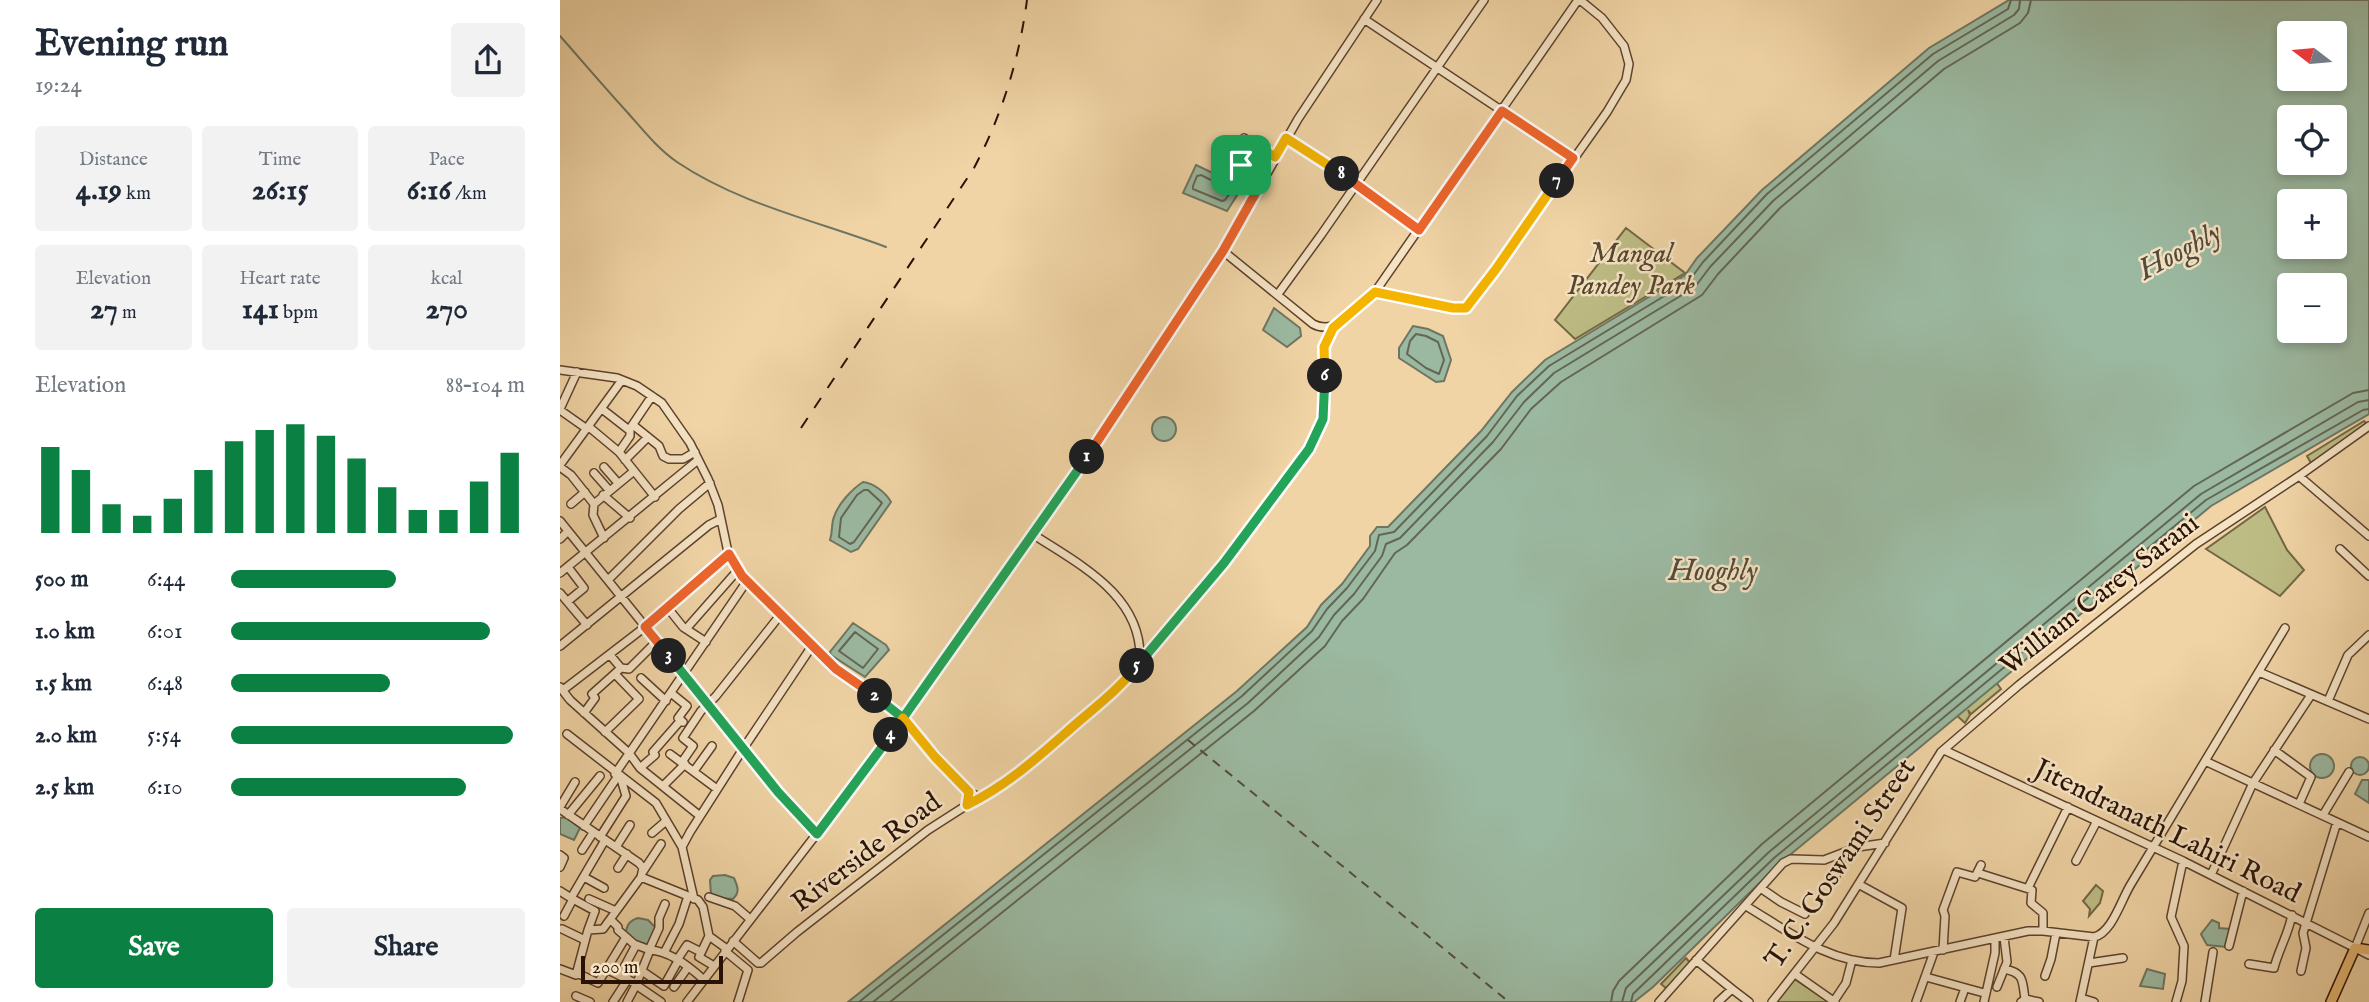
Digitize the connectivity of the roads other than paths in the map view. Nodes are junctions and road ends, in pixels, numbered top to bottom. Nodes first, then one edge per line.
1 (1377, 0) edge
2 (1484, 0) edge
3 (1579, 0) edge
4 (1589, 4) edge
5 (1364, 19) junction
6 (1437, 68) junction
7 (1502, 111) junction
8 (1244, 138) dead end
9 (1286, 138) junction
10 (1254, 144) junction
11 (1275, 157) junction
12 (1232, 158) dead end
13 (1573, 158) junction
14 (1241, 165) junction
15 (1263, 180) junction
16 (1356, 184) junction
17 (1419, 230) junction
18 (1223, 251) junction
19 (1384, 281) junction
20 (1375, 292) junction
21 (1278, 294) junction
22 (1390, 294) junction
23 (1316, 326) junction
24 (1333, 328) junction
25 (1324, 347) junction
26 (560, 370) edge
27 (577, 372) junction
28 (622, 380) junction
29 (652, 396) junction
30 (560, 409) edge
31 (602, 409) junction
32 (2369, 426) edge
33 (631, 427) junction
34 (588, 428) junction
35 (648, 437) junction
36 (619, 452) junction
37 (697, 456) junction
38 (625, 460) junction
39 (561, 462) edge
40 (604, 467) dead end
41 (634, 471) junction
42 (594, 473) dead end
43 (2299, 476) junction
44 (618, 483) junction
45 (709, 483) junction
46 (585, 492) junction
47 (606, 492) junction
48 (655, 497) junction
49 (571, 504) dead end
50 (594, 504) junction
51 (630, 518) junction
52 (721, 519) junction
53 (560, 521) edge
54 (568, 531) junction
55 (1034, 535) junction
56 (2369, 536) edge
57 (604, 538) junction
58 (560, 539) edge
59 (2340, 550) dead end
60 (585, 552) junction
61 (729, 554) junction
62 (568, 567) junction
63 (738, 570) junction
64 (560, 573) edge
65 (2369, 576) edge
66 (608, 580) junction
67 (747, 581) junction
68 (560, 593) edge
69 (621, 596) junction
70 (568, 601) junction
71 (667, 607) junction
72 (781, 614) junction
73 (587, 625) junction
74 (645, 627) junction
75 (2284, 628) dead end
76 (686, 629) junction
77 (560, 634) edge
78 (2369, 635) edge
79 (657, 641) junction
80 (706, 642) junction
81 (563, 644) edge
82 (812, 646) junction
83 (610, 655) junction
84 (1140, 662) junction
85 (618, 671) junction
86 (2259, 673) junction
87 (684, 675) junction
88 (641, 678) dead end
89 (561, 688) edge
90 (671, 693) junction
91 (2311, 695) junction
92 (666, 701) junction
93 (2328, 701) junction
94 (708, 704) junction
95 (584, 713) junction
96 (903, 718) junction
97 (2369, 719) edge
98 (681, 720) junction
99 (690, 726) junction
100 (605, 732) junction
101 (566, 734) dead end
102 (712, 746) dead end
103 (743, 749) junction
104 (1944, 750) junction
105 (2274, 750) junction
106 (629, 753) junction
107 (670, 754) dead end
108 (2205, 761) junction
109 (684, 763) junction
110 (641, 769) junction
111 (694, 771) junction
112 (2349, 772) dead end
113 (617, 774) junction
114 (600, 776) dead end
115 (575, 782) dead end
116 (632, 783) junction
117 (2253, 783) junction
118 (663, 786) junction
119 (717, 789) junction
120 (969, 792) junction
121 (986, 795) junction
122 (2298, 804) junction
123 (967, 805) junction
124 (2068, 807) junction
125 (562, 811) edge
126 (2323, 815) junction
127 (700, 816) junction
128 (666, 821) junction
129 (2097, 821) junction
130 (2337, 822) junction
131 (630, 825) dead end
132 (584, 826) junction
133 (652, 833) dead end
134 (817, 834) junction
135 (2369, 836) edge
136 (599, 837) junction
137 (1885, 843) junction
138 (661, 844) dead end
139 (616, 847) junction
140 (682, 847) junction
141 (2154, 849) junction
142 (582, 850) dead end
143 (1845, 852) junction
144 (627, 854) junction
145 (560, 855) edge
146 (2076, 861) dead end
147 (2183, 861) junction
148 (560, 867) edge
149 (618, 867) dead end
150 (641, 875) junction
151 (2211, 875) junction
152 (584, 877) junction
153 (1835, 878) dead end
154 (1860, 885) junction
155 (604, 888) dead end
156 (2028, 888) junction
157 (1762, 889) junction
158 (560, 891) edge
159 (2243, 891) junction
160 (691, 897) junction
161 (709, 897) dead end
162 (572, 898) junction
163 (589, 899) dead end
164 (665, 904) dead end
165 (1746, 906) junction
166 (616, 911) junction
167 (2369, 913) edge
168 (1805, 914) dead end
169 (2292, 915) junction
170 (564, 916) dead end
171 (750, 919) junction
172 (611, 920) junction
173 (2306, 923) junction
174 (562, 929) edge
175 (588, 930) junction
176 (2043, 931) junction
177 (2056, 933) junction
178 (709, 936) junction
179 (626, 937) junction
180 (2004, 937) junction
181 (2094, 937) junction
182 (1995, 939) junction
183 (585, 940) junction
184 (733, 941) junction
185 (636, 945) junction
186 (2229, 946) dead end
187 (1815, 948) junction
188 (2355, 948) junction
189 (650, 950) junction
190 (726, 950) junction
191 (1943, 950) junction
192 (2369, 950) edge
193 (701, 952) junction
194 (1934, 952) junction
195 (2214, 952) dead end
196 (664, 953) junction
197 (2369, 955) edge
198 (2123, 958) dead end
199 (1696, 960) junction
200 (1852, 960) junction
201 (1894, 960) junction
202 (678, 961) junction
203 (2089, 963) junction
204 (2249, 964) dead end
205 (714, 966) junction
206 (688, 967) junction
207 (560, 969) edge
208 (606, 969) junction
209 (2004, 969) junction
210 (642, 971) junction
211 (2301, 971) dead end
212 (576, 972) junction
213 (1795, 974) junction
214 (620, 975) junction
215 (2045, 976) dead end
216 (1926, 977) junction
217 (628, 979) junction
218 (704, 980) junction
219 (636, 984) junction
220 (1997, 986) dead end
221 (674, 987) dead end
222 (1965, 988) junction
223 (1732, 989) junction
224 (576, 996) dead end
225 (1984, 998) edge
226 (2081, 1000) edge
227 (2023, 1001) edge
228 (590, 1002) edge
229 (613, 1002) edge
230 (627, 1002) edge
231 (661, 1002) edge
232 (687, 1002) edge
233 (738, 1002) edge
234 (1659, 1002) edge
235 (1718, 1002) edge
236 (1749, 1002) edge
237 (1772, 1002) edge
238 (1835, 1002) edge
239 (1916, 1002) edge
240 (1961, 1002) edge
241 (2039, 1002) edge
242 (2094, 1002) edge
243 (2176, 1002) edge
244 (2205, 1002) edge
245 (2331, 1002) edge

1 - 5 street
2 - 6 street
3 - 4 street
3 - 7 street
4 - 13 street
5 - 6 street
5 - 9 street
6 - 7 street
6 - 16 street
7 - 13 street
7 - 17 street
8 - 10 street
9 - 11 street
9 - 16 street
10 - 11 street
10 - 14 street
11 - 15 street
12 - 14 street
13 - 22 street
14 - 15 street
15 - 18 street
16 - 17 street
16 - 21 street
17 - 19 street
18 - 21 street
18 - 55 street
19 - 20 street
19 - 22 street
20 - 22 street
20 - 24 street
21 - 23 street
23 - 24 street
23 - 25 street
24 - 25 street, Riverside Road
25 - 84 street, Riverside Road
26 - 27 street
27 - 28 street
27 - 30 street
28 - 29 street
28 - 31 street
29 - 33 street
29 - 37 street
30 - 34 street
31 - 33 street
31 - 34 street
32 - 43 street, William Carey Sarani
33 - 35 street
33 - 36 street
34 - 36 street
34 - 39 street
35 - 37 street
35 - 38 street
36 - 38 street
37 - 45 street
37 - 48 street
38 - 41 street
39 - 46 street
40 - 44 street
41 - 44 street
41 - 48 street
42 - 47 street
43 - 56 street
43 - 104 street, William Carey Sarani
44 - 47 street
45 - 52 street
45 - 66 street
46 - 49 street
46 - 50 street
47 - 50 street
47 - 51 street
48 - 51 street
50 - 57 street
51 - 57 street
52 - 61 street
52 - 69 street
53 - 54 street
54 - 58 street
54 - 60 street
55 - 84 street
55 - 96 street
57 - 60 street
59 - 65 street
60 - 62 street
60 - 66 street
61 - 63 street
61 - 71 street
62 - 64 street
62 - 70 street
63 - 67 street
63 - 76 street
66 - 69 street
67 - 72 street
67 - 80 street
68 - 70 street
69 - 73 street
69 - 74 street
70 - 73 street
71 - 74 street
71 - 76 street
72 - 82 street
72 - 94 street
73 - 81 street
74 - 79 street
74 - 83 street
75 - 86 street
76 - 80 street
77 - 81 street
78 - 93 street
79 - 85 street
79 - 87 street
80 - 87 street
82 - 96 street
82 - 103 street
83 - 85 street
83 - 89 street
84 - 121 street, Riverside Road
85 - 95 street
85 - 100 street
86 - 91 street
86 - 108 street
87 - 90 street
87 - 94 street
88 - 92 street
89 - 95 street
90 - 92 street
90 - 98 street
91 - 93 street
91 - 105 street
92 - 106 street
93 - 97 street
94 - 99 street
94 - 103 street
95 - 100 street
96 - 120 street
96 - 134 street
98 - 99 street
98 - 110 street
99 - 109 street
100 - 106 street
101 - 113 street
102 - 111 street
103 - 119 street
103 - 134 street
104 - 124 street, Jitendranath Lahiri Road
104 - 137 street, T. C. Goswami Street
105 - 117 street
105 - 122 street
106 - 110 street
106 - 113 street
107 - 109 street
108 - 117 street
108 - 141 street
109 - 111 street
109 - 118 street
110 - 116 street
110 - 118 street
111 - 119 street
112 - 126 street
113 - 116 street
113 - 132 street
113 - 136 street
114 - 125 street
115 - 125 street
116 - 128 street
117 - 122 street
117 - 151 street
118 - 127 street
119 - 127 street
120 - 121 street
120 - 123 street
121 - 123 street, Riverside Road
122 - 126 street
123 - 184 street, Riverside Road
124 - 129 street, Jitendranath Lahiri Road
124 - 156 street
125 - 132 street
126 - 130 street
127 - 140 street
128 - 133 street
128 - 140 street
129 - 141 street, Jitendranath Lahiri Road
129 - 146 street
130 - 135 street
130 - 173 street
131 - 139 street
132 - 136 street
134 - 171 street
136 - 139 street
136 - 142 street
136 - 152 street
137 - 143 street
137 - 154 street, T. C. Goswami Street
138 - 150 street
139 - 144 street
140 - 160 street
141 - 147 street, Jitendranath Lahiri Road
141 - 181 street
143 - 153 street
143 - 157 street
144 - 149 street
144 - 150 street
145 - 148 street
147 - 151 street, Jitendranath Lahiri Road
147 - 243 street
150 - 160 street
150 - 166 street
151 - 159 street, Jitendranath Lahiri Road
152 - 155 street
152 - 162 street
154 - 187 street, T. C. Goswami Street
154 - 201 street
156 - 176 street
156 - 191 street
157 - 165 street
157 - 168 street
158 - 162 street
159 - 169 street, Jitendranath Lahiri Road
159 - 186 street
160 - 178 street
160 - 196 street
161 - 171 street
162 - 170 street
162 - 175 street
163 - 166 street
164 - 189 street
165 - 187 street
165 - 199 street
166 - 172 street
167 - 188 street
169 - 173 street, Jitendranath Lahiri Road
169 - 204 street
171 - 184 street
172 - 175 street
172 - 179 street
173 - 188 street, Jitendranath Lahiri Road
173 - 211 street
174 - 183 street
175 - 183 street
176 - 177 street
176 - 180 street
177 - 181 street
177 - 215 street
178 - 190 street
178 - 193 street
179 - 185 street
179 - 208 street
180 - 182 street
180 - 209 street
181 - 203 street
182 - 191 street
182 - 225 street
183 - 212 street
184 - 190 street
185 - 189 street
185 - 214 street
187 - 200 street
187 - 213 street, T. C. Goswami Street
188 - 192 main road
188 - 197 street, Jitendranath Lahiri Road
188 - 245 main road
189 - 196 street
189 - 210 street
190 - 205 street
190 - 233 street
191 - 194 street
193 - 202 street
193 - 205 street
194 - 201 street
194 - 216 street
195 - 244 street
196 - 202 street
198 - 203 street
199 - 223 street
199 - 234 street
200 - 201 street
200 - 238 street
202 - 206 street
202 - 210 street
203 - 226 street
205 - 218 street
206 - 218 street
206 - 221 street
207 - 212 street
208 - 212 street
208 - 214 street
209 - 220 street
209 - 227 street
210 - 219 street
213 - 237 street, T. C. Goswami Street
213 - 238 street
214 - 217 street
216 - 222 street
216 - 239 street
217 - 219 street
217 - 229 street
218 - 232 street
219 - 230 street
219 - 231 street
222 - 225 street
222 - 240 street
223 - 235 street
223 - 236 street
224 - 228 street
226 - 242 street
227 - 241 street

